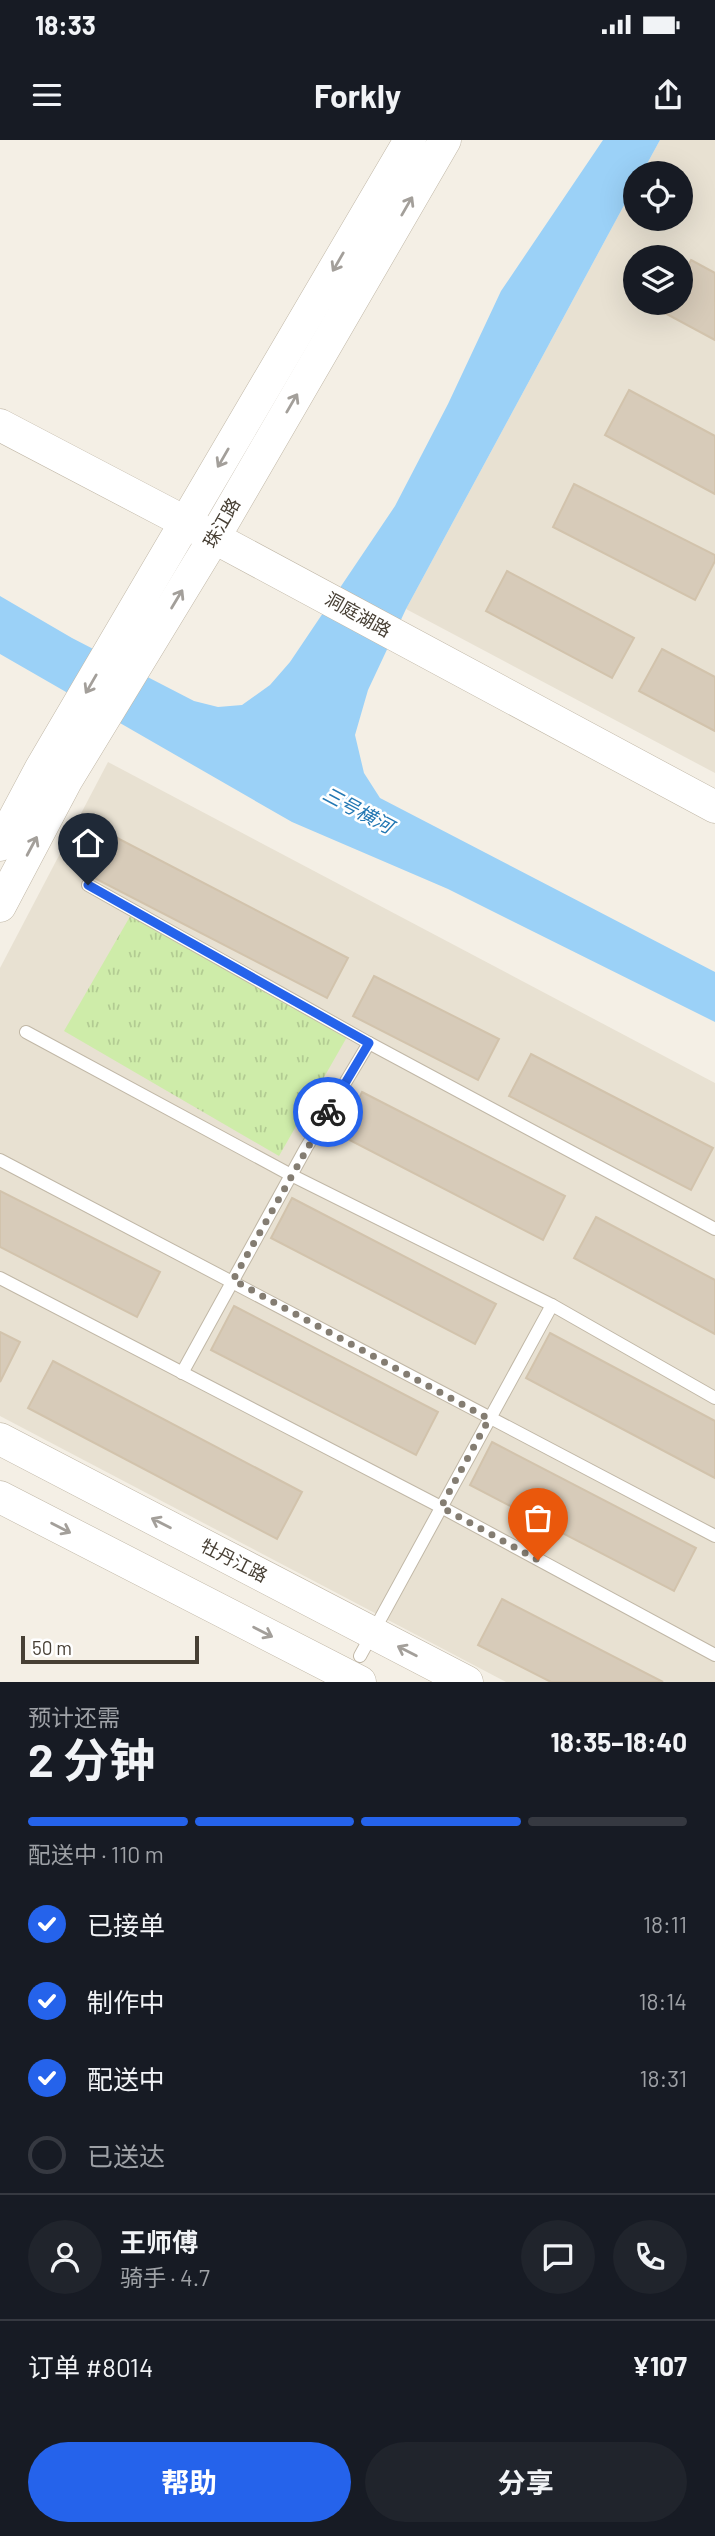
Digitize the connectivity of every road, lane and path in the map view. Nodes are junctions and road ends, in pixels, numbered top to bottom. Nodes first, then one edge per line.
1 (410, 140) edge
2 (445, 140) edge
3 (0, 425) edge
4 (185, 522) junction
5 (214, 538) junction
6 (129, 650) junction
7 (80, 731) junction
8 (715, 807) edge
9 (0, 845) edge
10 (88, 885) dead end
11 (0, 906) edge
12 (26, 1032) dead end
13 (369, 1043) junction
14 (0, 1160) edge
15 (291, 1175) junction
16 (715, 1229) edge
17 (0, 1278) edge
18 (233, 1280) junction
19 (552, 1305) junction
20 (182, 1373) junction
21 (715, 1398) edge
22 (489, 1419) junction
23 (0, 1439) edge
24 (0, 1497) edge
25 (441, 1507) junction
26 (715, 1536) edge
27 (715, 1639) edge
28 (712, 1653) edge
29 (360, 1669) edge
30 (467, 1682) edge

1 -> 4 street, 珠江路
5 -> 2 street, 珠江路
3 - 4 street, 洞庭湖路
4 - 5 street, 洞庭湖路
4 - 6 street, 珠江路
6 -> 5 street, 珠江路
5 - 8 street, 洞庭湖路
6 - 7 street, 珠江路
7 - 9 street, 珠江路
11 -> 7 street, 珠江路
10 - 13 lane
12 - 15 lane
13 - 15 lane
13 - 16 lane
14 - 18 lane
15 - 18 lane
15 - 19 lane
17 - 20 lane
18 - 20 lane
18 - 22 lane
19 - 21 lane
19 - 22 lane
20 - 25 lane
22 - 25 lane
22 - 26 lane
30 -> 23 street, 牡丹江路
24 -> 29 street
25 - 28 lane
25 - 29 lane
27 - 28 lane

